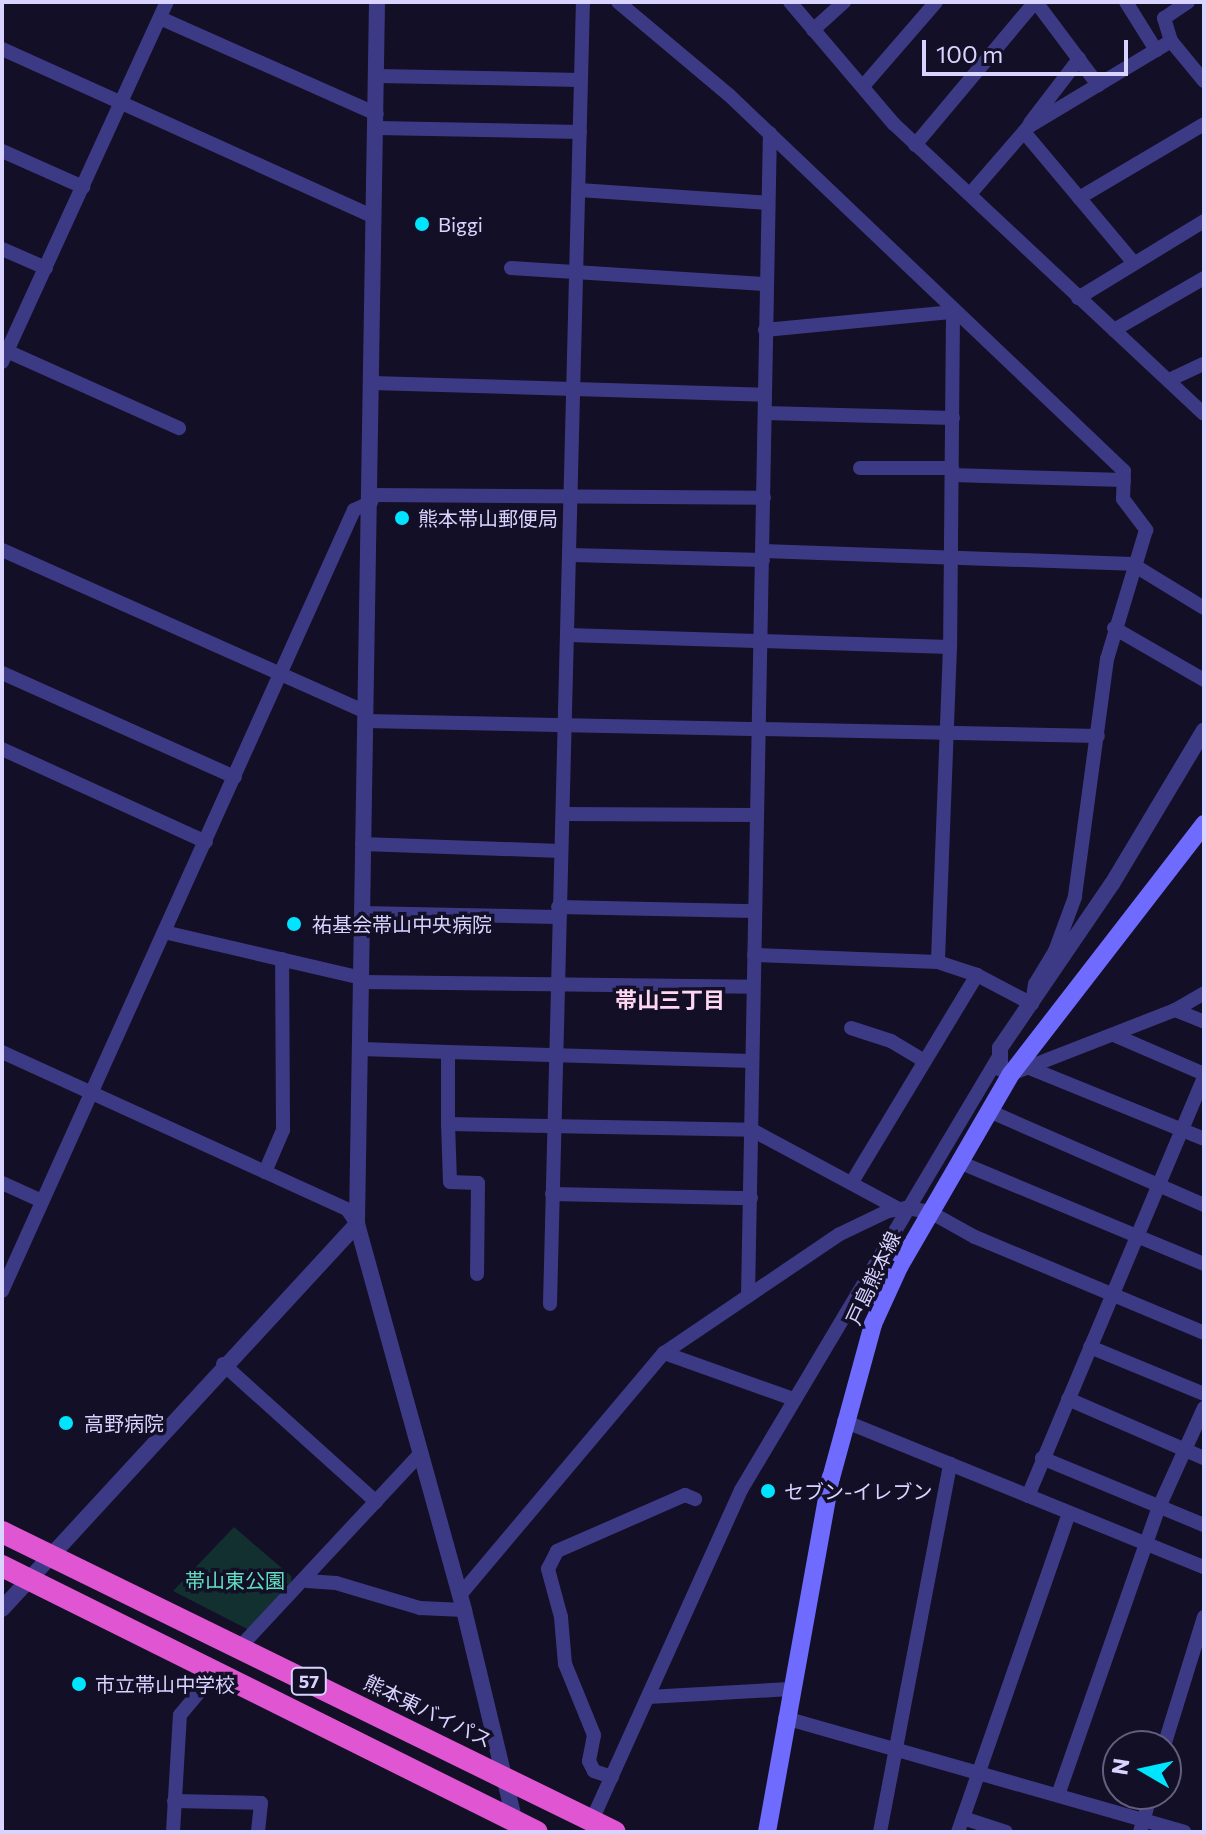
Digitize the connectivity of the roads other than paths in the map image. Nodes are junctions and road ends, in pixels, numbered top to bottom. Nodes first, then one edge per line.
1 (167, 2) edge
2 (583, 2) edge
3 (618, 2) edge
4 (790, 2) edge
5 (844, 2) edge
6 (936, 2) edge
7 (1036, 2) edge
8 (1126, 2) edge
9 (1188, 2) edge
10 (375, 4) edge
11 (160, 18) junction
12 (813, 30) junction
13 (1171, 41) junction
14 (2, 49) edge
15 (1156, 50) junction
16 (1079, 59) junction
17 (378, 76) junction
18 (581, 80) junction
19 (1204, 81) edge
20 (865, 84) junction
21 (1098, 85) junction
22 (121, 103) junction
23 (377, 121) junction
24 (1204, 124) edge
25 (1026, 130) junction
26 (580, 132) junction
27 (770, 133) junction
28 (915, 145) junction
29 (2, 151) edge
30 (83, 187) junction
31 (579, 190) junction
32 (970, 194) junction
33 (1079, 198) junction
34 (768, 203) junction
35 (374, 217) junction
36 (1204, 221) edge
37 (2, 249) edge
38 (1134, 263) junction
39 (46, 268) junction
40 (511, 268) dead end
41 (579, 272) junction
42 (1204, 278) edge
43 (766, 284) junction
44 (1078, 298) junction
45 (953, 312) junction
46 (765, 330) junction
47 (1114, 330) junction
48 (4, 354) edge
49 (1204, 364) edge
50 (1169, 380) junction
51 (372, 383) junction
52 (574, 386) junction
53 (765, 395) junction
54 (765, 413) junction
55 (1204, 414) edge
56 (953, 418) junction
57 (179, 428) dead end
58 (860, 468) dead end
59 (952, 472) junction
60 (1124, 480) junction
61 (572, 497) junction
62 (371, 498) junction
63 (764, 498) junction
64 (2, 550) edge
65 (571, 555) junction
66 (763, 556) junction
67 (950, 557) junction
68 (1132, 564) junction
69 (1204, 608) edge
70 (1114, 628) junction
71 (568, 635) junction
72 (761, 641) junction
73 (950, 647) junction
74 (2, 673) edge
75 (281, 675) junction
76 (1204, 680) edge
77 (366, 716) junction
78 (568, 726) junction
79 (1204, 730) edge
80 (759, 733) junction
81 (947, 736) junction
82 (1098, 736) junction
83 (2, 749) edge
84 (235, 777) junction
85 (564, 814) junction
86 (757, 815) junction
87 (1204, 824) edge
88 (206, 842) junction
89 (362, 844) junction
90 (560, 851) junction
91 (755, 911) junction
92 (558, 912) junction
93 (362, 913) junction
94 (164, 932) junction
95 (754, 955) junction
96 (282, 959) junction
97 (938, 962) junction
98 (977, 975) junction
99 (362, 980) junction
100 (555, 985) junction
101 (753, 987) junction
102 (1204, 993) edge
103 (1032, 1004) junction
104 (1175, 1010) junction
105 (1204, 1022) edge
106 (851, 1028) dead end
107 (1114, 1035) junction
108 (361, 1049) junction
109 (2, 1052) edge
110 (448, 1052) junction
111 (555, 1056) junction
112 (998, 1058) junction
113 (752, 1061) junction
114 (924, 1061) junction
115 (1032, 1069) junction
116 (1011, 1074) junction
117 (1204, 1076) edge
118 (91, 1093) junction
119 (989, 1111) junction
120 (448, 1124) junction
121 (554, 1124) junction
122 (752, 1130) junction
123 (1184, 1130) junction
124 (1204, 1139) edge
125 (959, 1162) junction
126 (265, 1172) junction
127 (852, 1182) junction
128 (2, 1183) edge
129 (1160, 1187) junction
130 (552, 1194) junction
131 (751, 1198) junction
132 (42, 1201) junction
133 (1204, 1205) edge
134 (903, 1208) junction
135 (930, 1212) junction
136 (357, 1224) junction
137 (1139, 1237) junction
138 (1204, 1264) edge
139 (477, 1274) dead end
140 (2, 1291) edge
141 (1114, 1295) junction
142 (748, 1296) junction
143 (550, 1304) dead end
144 (1204, 1333) edge
145 (1090, 1347) junction
146 (664, 1353) junction
147 (223, 1364) junction
148 (1204, 1394) edge
149 (793, 1399) junction
150 (1068, 1399) junction
151 (1204, 1408) edge
152 (844, 1421) junction
153 (1185, 1450) junction
154 (421, 1453) junction
155 (1042, 1458) junction
156 (1204, 1458) edge
157 (950, 1464) junction
158 (1028, 1496) junction
159 (695, 1499) dead end
160 (376, 1502) junction
161 (1159, 1507) junction
162 (1069, 1513) junction
163 (1204, 1525) edge
164 (2, 1532) edge
165 (1145, 1546) junction
166 (51, 1554) junction
167 (2, 1566) edge
168 (1204, 1567) edge
169 (32, 1580) junction
170 (307, 1581) junction
171 (462, 1602) junction
172 (2, 1609) edge
173 (1204, 1617) edge
174 (240, 1647) junction
175 (216, 1672) junction
176 (790, 1689) junction
177 (648, 1697) junction
178 (785, 1718) junction
179 (1169, 1730) edge
180 (893, 1750) junction
181 (978, 1774) junction
182 (504, 1775) junction
183 (612, 1777) junction
184 (1058, 1795) junction
185 (174, 1801) junction
186 (592, 1820) junction
187 (961, 1825) edge
188 (516, 1826) edge
189 (1142, 1826) edge
190 (173, 1832) edge
191 (258, 1832) edge
192 (537, 1832) edge
193 (615, 1832) edge
194 (767, 1832) edge
195 (880, 1832) edge
196 (1006, 1832) edge
197 (1184, 1832) edge

1 - 11 street
2 - 18 street
3 - 27 street
4 - 12 street
5 - 12 street
6 - 20 street
7 - 16 street
7 - 28 street
8 - 15 street
9 - 13 street
10 - 17 street
11 - 22 street
11 - 23 street
12 - 20 street
13 - 15 street
13 - 19 street
14 - 22 street
15 - 21 street
16 - 21 street
16 - 25 street
17 - 18 street
17 - 23 street
18 - 26 street
20 - 28 street
21 - 25 street
22 - 30 street
22 - 35 street
23 - 26 street
23 - 35 street
24 - 33 street
25 - 32 street
25 - 33 street
26 - 31 street
27 - 34 street
27 - 45 street
28 - 32 street
29 - 30 street
30 - 39 street
31 - 34 street
31 - 41 street
32 - 44 street
33 - 38 street
34 - 43 street
35 - 51 street
36 - 38 street
37 - 39 street
38 - 44 street
39 - 48 street
40 - 41 street
41 - 43 street
41 - 52 street
42 - 47 street
43 - 46 street
44 - 47 street
45 - 46 street
45 - 56 street
45 - 60 street
46 - 53 street
47 - 50 street
48 - 57 street
49 - 50 street
50 - 55 street
51 - 52 street
51 - 62 street
52 - 53 street
52 - 61 street
53 - 54 street
54 - 56 street
54 - 63 street
56 - 59 street
58 - 59 street
59 - 60 street
59 - 67 street
60 - 68 street
61 - 62 street
61 - 63 street
61 - 65 street
62 - 75 street
62 - 77 street
63 - 66 street
64 - 75 street
65 - 66 street
65 - 71 street
66 - 67 street
66 - 72 street
67 - 68 street
67 - 73 street
68 - 69 street
68 - 70 street
70 - 76 street
70 - 82 street
71 - 72 street
71 - 78 street
72 - 73 street
72 - 80 street
73 - 81 street
74 - 84 street
75 - 77 street
75 - 84 street
77 - 78 street
77 - 89 street
78 - 80 street
78 - 85 street
79 - 103 street
80 - 81 street
80 - 86 street
81 - 82 street
81 - 97 street
82 - 103 street
83 - 88 street
84 - 88 street
85 - 86 street
85 - 90 street
86 - 91 street
87 - 116 main road, 戸島熊本線
88 - 94 street
89 - 90 street
89 - 93 street
90 - 92 street
91 - 92 street
91 - 95 street
92 - 93 street
92 - 100 street
93 - 99 street
94 - 96 street
94 - 118 street
95 - 97 street
95 - 101 street
96 - 99 street
96 - 126 street
97 - 98 street
98 - 103 street
98 - 114 street
99 - 100 street
99 - 108 street
100 - 101 street
100 - 111 street
101 - 113 street
102 - 104 street
103 - 112 street
104 - 105 street
104 - 107 street
106 - 114 street
107 - 115 street
107 - 117 street
108 - 110 street
108 - 136 street
109 - 118 street
110 - 111 street
110 - 120 street
111 - 113 street
111 - 121 street
112 - 116 street
112 - 134 street
113 - 122 street
114 - 127 street
115 - 116 street
115 - 123 street
116 - 119 main road, 戸島熊本線
117 - 123 street
118 - 126 street
118 - 132 street
119 - 125 main road, 戸島熊本線
119 - 129 street
120 - 121 street
120 - 139 street
121 - 122 street
121 - 130 street
122 - 127 street
122 - 131 street
123 - 124 street
123 - 129 street
125 - 135 main road, 戸島熊本線
125 - 137 street
126 - 136 street
127 - 134 street
128 - 132 street
129 - 133 street
129 - 137 street
130 - 131 street
130 - 143 street
131 - 142 street
132 - 140 street
134 - 135 street
134 - 142 street
134 - 149 street
135 - 141 street
135 - 152 main road, 戸島熊本線
136 - 147 street
136 - 154 street
137 - 138 street
137 - 141 street
141 - 144 street
141 - 145 street
142 - 146 street
145 - 148 street
145 - 150 street
146 - 149 street
146 - 171 street
147 - 160 street
147 - 166 street
149 - 177 street
150 - 153 street
150 - 155 street
151 - 153 street
152 - 157 street
152 - 176 main road, 戸島熊本線
153 - 156 street
153 - 161 street
154 - 160 street
154 - 171 street
155 - 158 street
155 - 161 street
157 - 158 street
157 - 180 street
158 - 162 street
159 - 183 street
160 - 170 street
161 - 163 street
161 - 165 street
162 - 165 street
162 - 181 street
164 - 166 highway, 熊本東バイパス / 57
165 - 168 street
165 - 184 street
166 - 169 street
166 - 174 highway, 熊本東バイパス / 57
167 - 169 highway, 57
169 - 172 street
169 - 175 highway, 57
170 - 171 street
170 - 174 street
171 - 182 street
173 - 179 street
174 - 182 highway, 熊本東バイパス / 57
175 - 185 street
175 - 188 highway, 57
176 - 177 street
176 - 178 main road, 戸島熊本線
177 - 183 street
178 - 180 street
178 - 194 main road, 戸島熊本線
180 - 181 street
180 - 195 street
181 - 184 street
181 - 187 street
182 - 186 highway, 熊本東バイパス / 57
182 - 188 street
183 - 186 street
184 - 189 street
185 - 190 street
185 - 191 street
186 - 193 highway, 熊本東バイパス / 57
187 - 196 street
188 - 192 highway, 57
189 - 197 street

